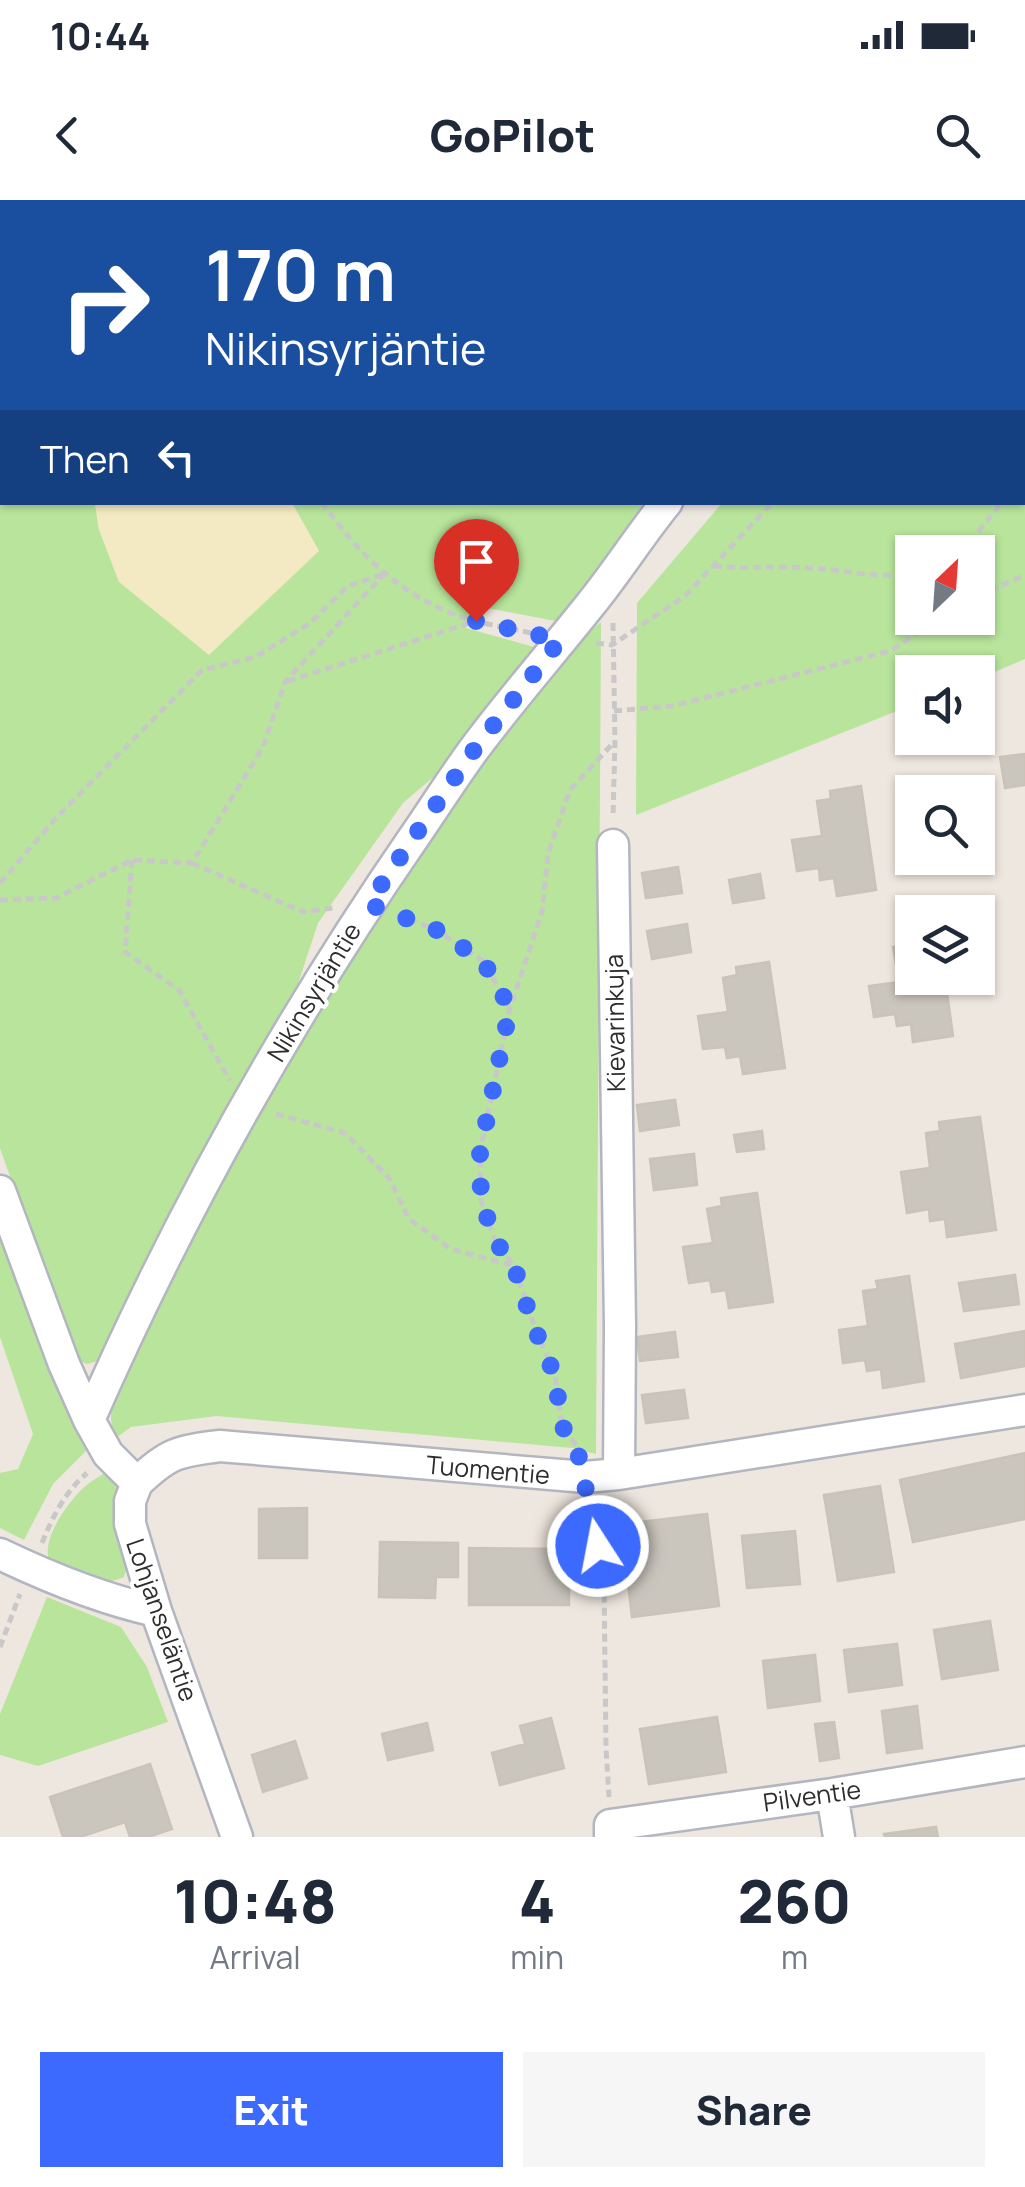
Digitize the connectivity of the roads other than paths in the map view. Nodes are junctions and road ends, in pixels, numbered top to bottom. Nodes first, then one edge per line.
1 (666, 505) edge
2 (613, 846) road end
3 (0, 1190) edge
4 (1025, 1410) edge
5 (89, 1420) junction
6 (619, 1474) junction
7 (137, 1482) junction
8 (0, 1554) edge
9 (156, 1611) junction
10 (1025, 1762) edge
11 (832, 1794) junction
12 (610, 1831) edge
13 (237, 1837) edge
14 (838, 1837) edge

1 - 5 street, Nikinsyrjäntie
2 - 6 street, Kievarinkuja
3 - 5 street
4 - 6 street, Tuomentie
5 - 7 street
6 - 7 street, Tuomentie
7 - 9 street, Lohjanseläntie
8 - 9 street
9 - 13 street, Lohjanseläntie
10 - 11 street, Pilventie
11 - 12 street, Pilventie
11 - 14 street

